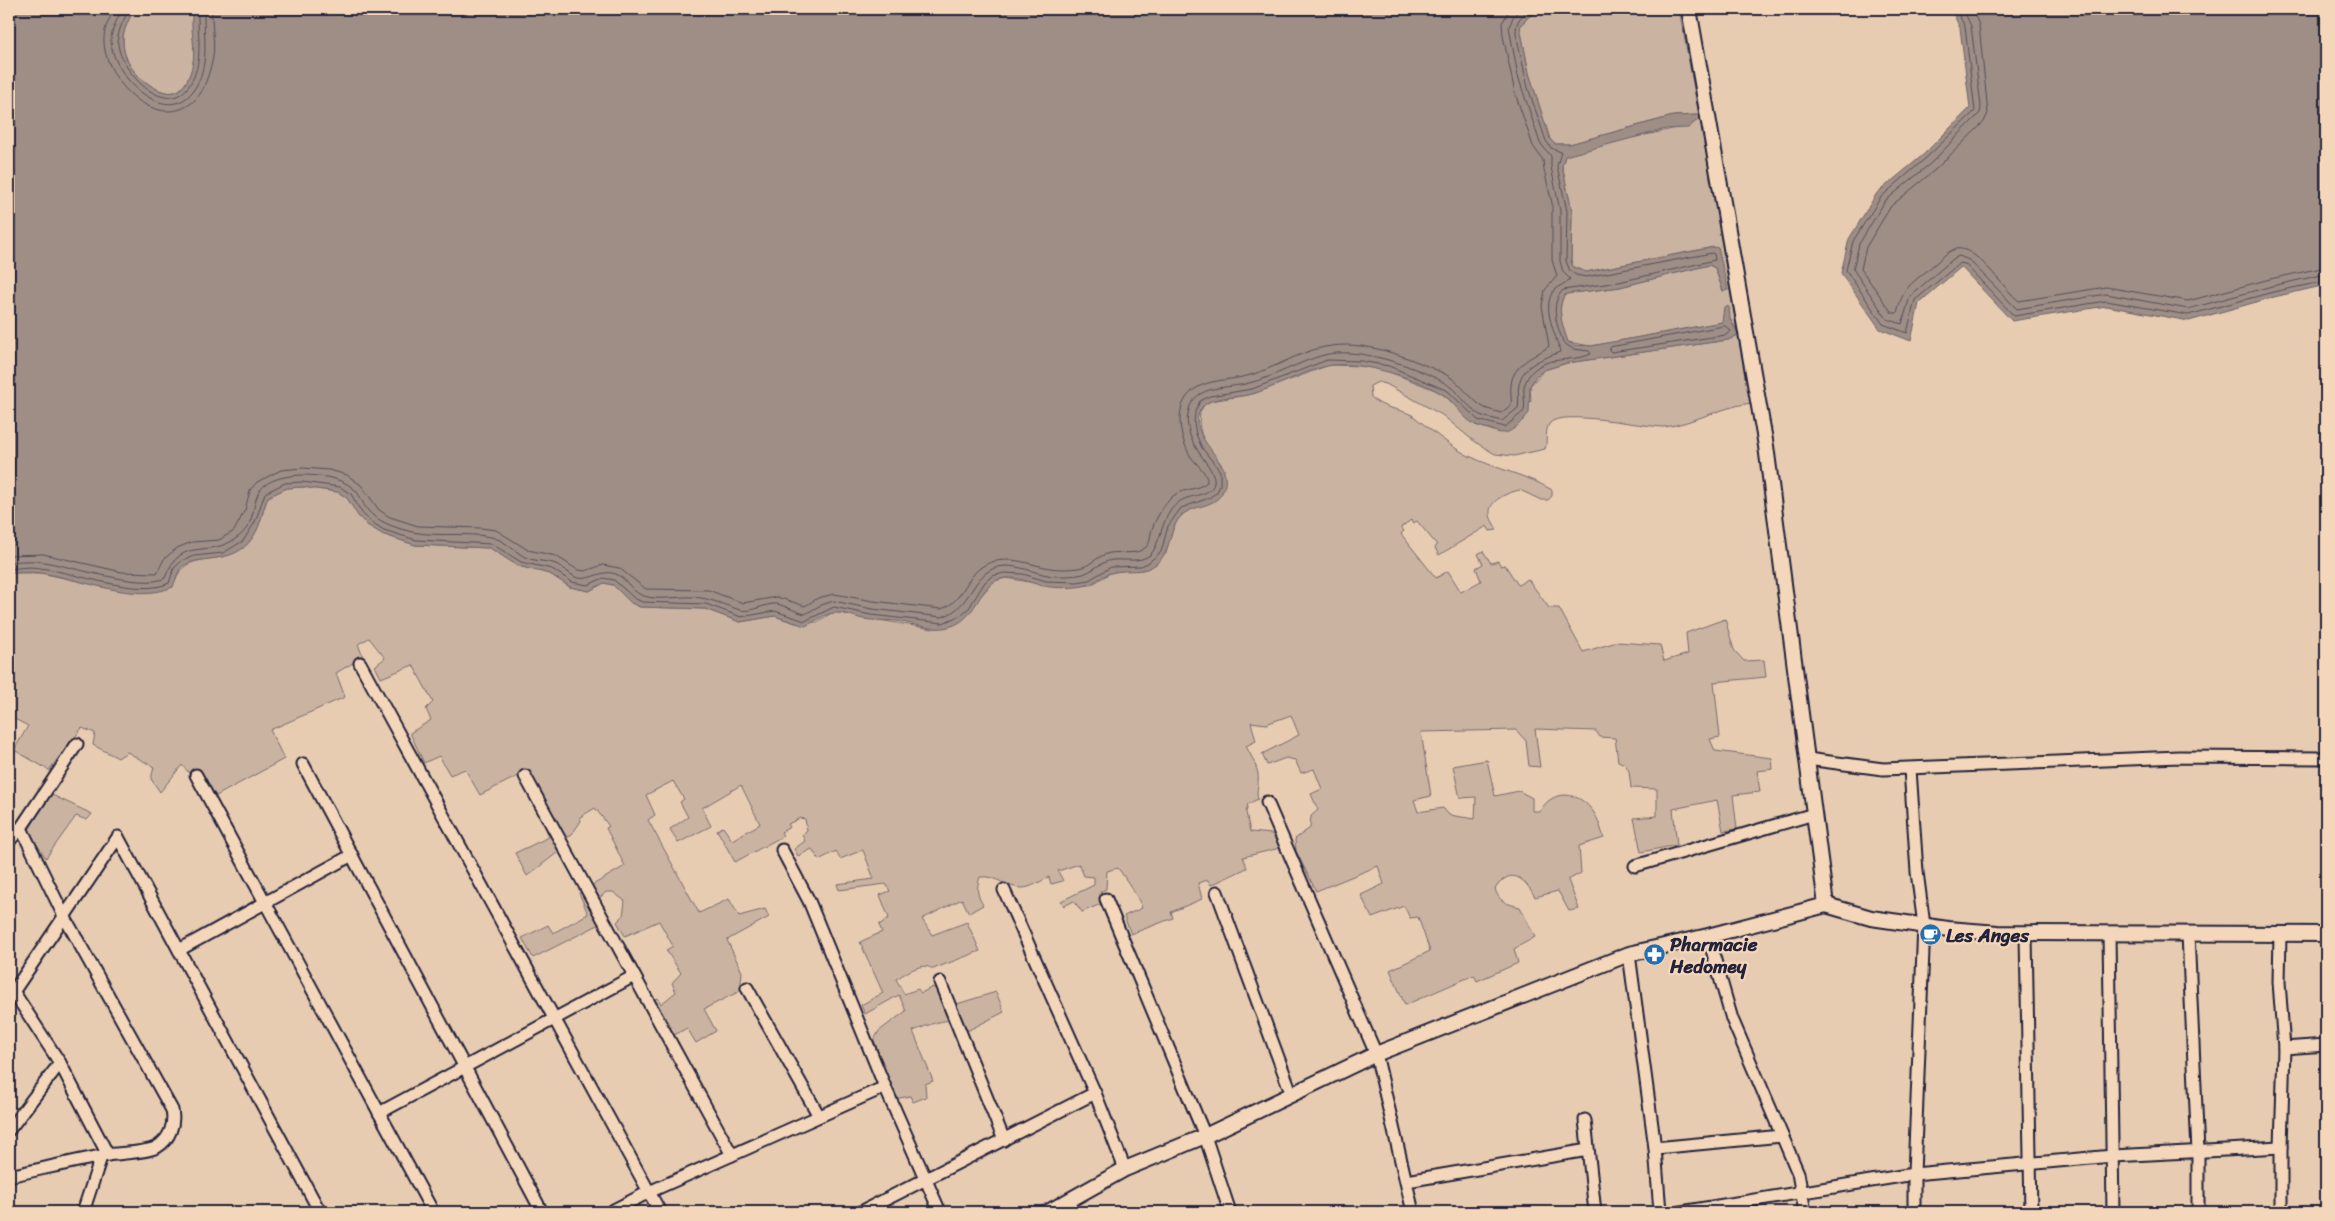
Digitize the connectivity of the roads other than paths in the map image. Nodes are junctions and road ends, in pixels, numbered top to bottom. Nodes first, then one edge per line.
1 (1690, 9) edge
2 (360, 662) dead end
3 (77, 744) dead end
4 (2326, 758) edge
5 (1807, 759) junction
6 (303, 764) dead end
7 (1910, 769) junction
8 (196, 775) dead end
9 (525, 776) dead end
10 (1267, 802) dead end
11 (1814, 814) junction
12 (21, 828) junction
13 (9, 842) edge
14 (782, 850) dead end
15 (352, 855) junction
16 (1635, 866) dead end
17 (1004, 890) dead end
18 (1217, 892) dead end
19 (1106, 900) dead end
20 (265, 904) junction
21 (1826, 905) junction
22 (64, 916) junction
23 (1924, 925) junction
24 (2109, 933) junction
25 (2026, 934) junction
26 (2188, 934) junction
27 (2280, 934) junction
28 (2326, 934) edge
29 (1708, 936) junction
30 (179, 950) junction
31 (1629, 954) junction
32 (634, 976) junction
33 (940, 982) dead end
34 (746, 988) dead end
35 (11, 994) edge
36 (554, 1019) junction
37 (2326, 1045) edge
38 (2284, 1048) junction
39 (1376, 1054) junction
40 (60, 1063) junction
41 (465, 1067) junction
42 (885, 1087) junction
43 (1095, 1093) junction
44 (1292, 1095) junction
45 (379, 1113) junction
46 (819, 1116) junction
47 (1585, 1120) dead end
48 (9, 1130) edge
49 (1205, 1136) junction
50 (1782, 1136) junction
51 (1004, 1140) junction
52 (2280, 1147) junction
53 (1655, 1148) junction
54 (1588, 1150) junction
55 (2198, 1152) junction
56 (732, 1155) junction
57 (104, 1156) junction
58 (2113, 1156) junction
59 (2029, 1162) junction
60 (1125, 1169) junction
61 (1914, 1174) junction
62 (9, 1176) edge
63 (926, 1181) junction
64 (1407, 1181) junction
65 (1803, 1191) junction
66 (649, 1192) junction
67 (83, 1212) edge
68 (320, 1212) edge
69 (433, 1212) edge
70 (542, 1212) edge
71 (610, 1212) edge
72 (660, 1212) edge
73 (861, 1212) edge
74 (940, 1212) edge
75 (1048, 1212) edge
76 (1230, 1212) edge
77 (1413, 1212) edge
78 (1595, 1212) edge
79 (1660, 1212) edge
80 (1681, 1212) edge
81 (1805, 1212) edge
82 (1914, 1212) edge
83 (2030, 1212) edge
84 (2114, 1212) edge
85 (2198, 1212) edge
86 (2281, 1212) edge

1 - 5 street
2 - 36 street
3 - 12 street
4 - 7 street
5 - 7 street
5 - 11 street
6 - 15 street
7 - 23 street
8 - 20 street
9 - 32 street
10 - 39 street
11 - 16 street
11 - 21 street
12 - 13 street
12 - 22 street
14 - 42 street
15 - 20 street
15 - 41 street
17 - 43 street
18 - 44 street
19 - 49 street
20 - 30 street
20 - 45 street
21 - 23 street
21 - 29 street
22 - 30 street
22 - 35 street
22 - 57 street
23 - 25 street
23 - 61 street
24 - 25 street
24 - 26 street
24 - 58 street
25 - 59 street
26 - 27 street
26 - 55 street
27 - 28 street
27 - 38 street
29 - 31 street
29 - 50 street
30 - 68 street
31 - 39 street
31 - 53 street
32 - 36 street
32 - 56 street
33 - 51 street
34 - 46 street
35 - 40 street
36 - 41 street
36 - 66 street
37 - 38 street
38 - 52 street
39 - 44 street
39 - 64 street
40 - 48 street
40 - 57 street
41 - 45 street
41 - 70 street
42 - 46 street
42 - 63 street
43 - 51 street
43 - 60 street
44 - 49 street
45 - 69 street
46 - 56 street
47 - 54 street
49 - 60 street
49 - 76 street
50 - 53 street
50 - 65 street
51 - 63 street
52 - 55 street
52 - 86 street
53 - 79 street
54 - 64 street
54 - 78 street
55 - 58 street
55 - 85 street
56 - 66 street
57 - 62 street
57 - 67 street
58 - 59 street
58 - 84 street
59 - 61 street
59 - 83 street
60 - 75 street
61 - 65 street
61 - 82 street
63 - 73 street
63 - 74 street
64 - 77 street
65 - 80 street
65 - 81 street
66 - 71 street
66 - 72 street

